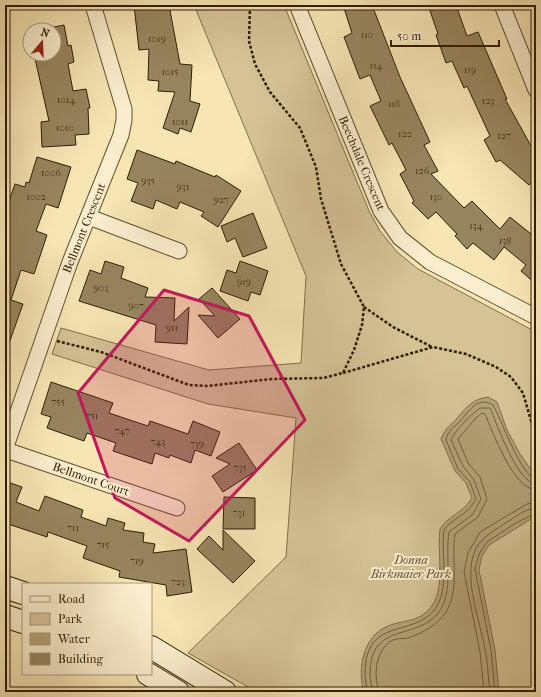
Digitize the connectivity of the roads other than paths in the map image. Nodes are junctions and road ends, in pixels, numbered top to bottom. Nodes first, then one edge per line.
1 (93, 5) edge
2 (297, 5) edge
3 (502, 5) edge
4 (536, 90) edge
5 (89, 217) junction
6 (179, 252) dead end
7 (536, 317) edge
8 (5, 449) edge
9 (177, 508) dead end
10 (5, 587) edge
11 (22, 593) edge
12 (5, 616) edge
13 (22, 622) edge
14 (152, 648) edge
15 (150, 675) edge
16 (178, 692) edge
17 (225, 692) edge

1 - 5 street, Bellmont Crescent
2 - 7 street, Beechdale Crescent
3 - 4 street
5 - 6 street
5 - 8 street, Bellmont Crescent
8 - 9 street, Bellmont Court
10 - 11 main road
12 - 13 main road
14 - 17 main road
15 - 16 main road

